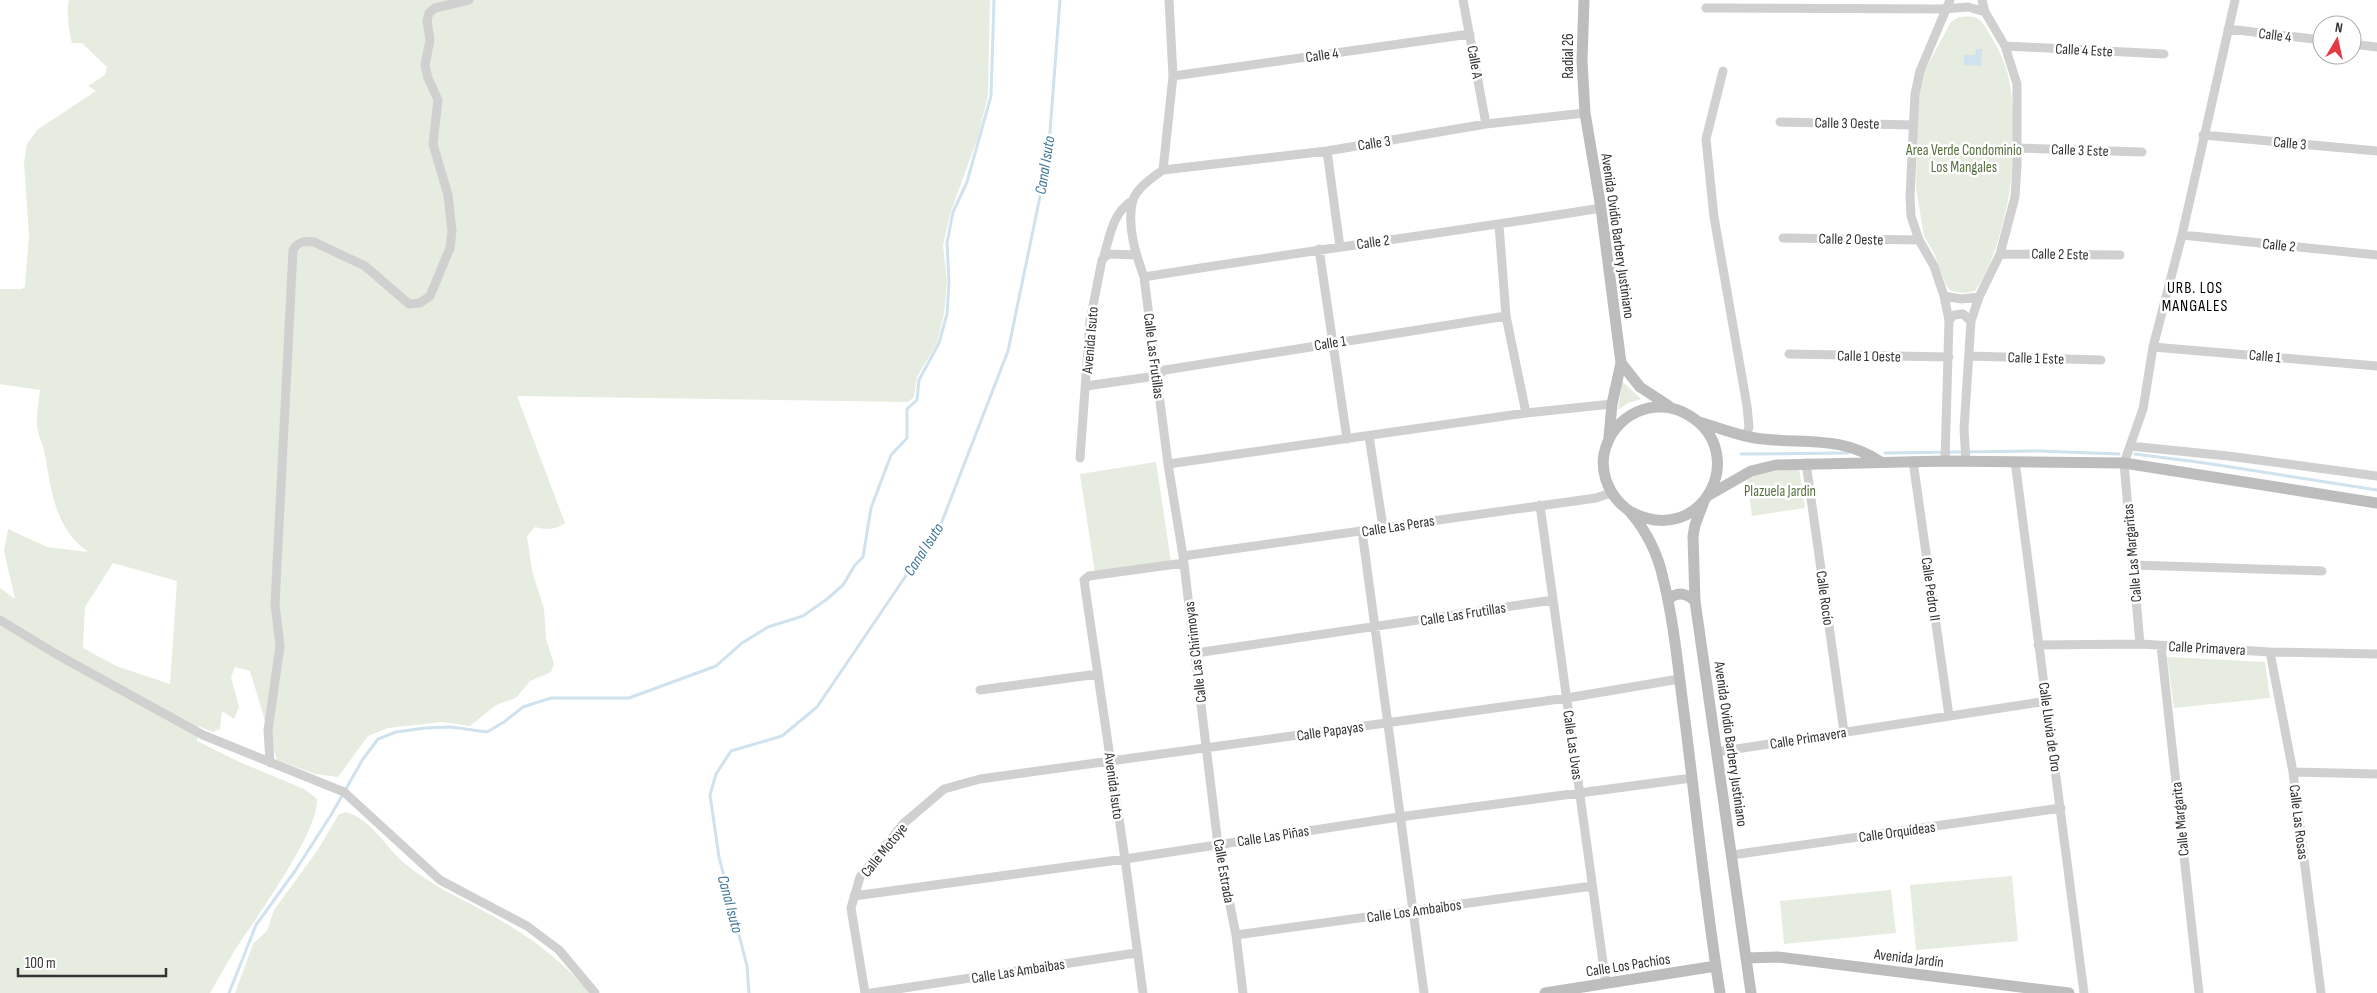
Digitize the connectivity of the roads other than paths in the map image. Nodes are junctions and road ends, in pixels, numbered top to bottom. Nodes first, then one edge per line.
1 (469, 0) edge
2 (1168, 0) edge
3 (1463, 0) edge
4 (1584, 0) edge
5 (1950, 0) edge
6 (1982, 0) edge
7 (2235, 0) edge
8 (1706, 8) dead end
9 (1944, 10) junction
10 (1985, 12) junction
11 (2228, 29) junction
12 (1470, 34) junction
13 (2312, 39) edge
14 (2362, 45) edge
15 (2005, 46) junction
16 (2377, 47) edge
17 (2164, 54) dead end
18 (1722, 71) dead end
19 (1173, 76) junction
20 (1585, 113) junction
21 (1780, 122) dead end
22 (1486, 124) junction
23 (1913, 125) junction
24 (2203, 135) junction
25 (2018, 148) junction
26 (1327, 150) junction
27 (2377, 151) edge
28 (2142, 152) dead end
29 (1163, 170) junction
30 (1133, 200) junction
31 (1601, 208) junction
32 (1499, 225) junction
33 (2182, 235) junction
34 (1782, 238) dead end
35 (1919, 240) junction
36 (1340, 247) junction
37 (1319, 249) junction
38 (2000, 254) junction
39 (1136, 255) junction
40 (2120, 255) dead end
41 (2377, 255) edge
42 (1104, 256) junction
43 (1144, 277) junction
44 (1944, 296) junction
45 (1979, 297) junction
46 (1506, 316) junction
47 (1949, 320) junction
48 (1971, 321) junction
49 (1332, 342) junction
50 (2154, 347) junction
51 (1789, 354) dead end
52 (1970, 356) junction
53 (1950, 357) junction
54 (2101, 360) dead end
55 (1621, 363) junction
56 (2377, 366) edge
57 (1156, 376) junction
58 (1086, 386) junction
59 (1612, 404) junction
60 (1677, 410) junction
61 (1526, 413) junction
62 (1698, 422) junction
63 (1369, 436) junction
64 (1746, 436) junction
65 (1347, 438) junction
66 (1608, 442) junction
67 (2130, 446) junction
68 (1945, 454) junction
69 (1964, 454) junction
70 (1080, 458) dead end
71 (1913, 461) junction
72 (1881, 462) junction
73 (2015, 462) junction
74 (2124, 463) junction
75 (1168, 464) junction
76 (1806, 464) junction
77 (2377, 476) edge
78 (1612, 492) junction
79 (1706, 498) junction
80 (2377, 503) edge
81 (1540, 505) junction
82 (1631, 512) junction
83 (1383, 527) junction
84 (1362, 531) junction
85 (1184, 560) junction
86 (2134, 565) junction
87 (2322, 571) dead end
88 (1084, 580) joint
89 (1553, 600) junction
90 (1668, 600) junction
91 (1696, 601) junction
92 (0, 620) edge
93 (1374, 628) junction
94 (2038, 644) junction
95 (2140, 644) junction
96 (2161, 646) junction
97 (2270, 652) junction
98 (1196, 653) junction
99 (2377, 654) edge
100 (1098, 674) junction
101 (1679, 679) junction
102 (980, 690) dead end
103 (1567, 698) junction
104 (2047, 701) junction
105 (1949, 716) junction
106 (1386, 723) junction
107 (1844, 732) junction
108 (1206, 748) junction
109 (1717, 752) junction
110 (1111, 762) junction
111 (270, 763) junction
112 (2293, 772) junction
113 (2377, 774) edge
114 (1692, 778) junction
115 (980, 779) joint
116 (1580, 794) junction
117 (2062, 808) junction
118 (1399, 817) junction
119 (1218, 845) junction
120 (1732, 855) junction
121 (1125, 859) junction
122 (1592, 886) junction
123 (854, 896) junction
124 (1412, 912) junction
125 (1236, 935) junction
126 (1136, 953) junction
127 (1746, 958) junction
128 (1716, 966) junction
129 (1606, 984) junction
130 (595, 993) edge
131 (865, 993) edge
132 (871, 993) edge
133 (1143, 993) edge
134 (1243, 993) edge
135 (1424, 993) edge
136 (1544, 993) edge
137 (1720, 993) edge
138 (1751, 993) edge
139 (2069, 993) edge
140 (2084, 993) edge
141 (2199, 993) edge
142 (2321, 993) edge

1 - 111 street
2 - 19 street
3 - 12 street, Calle A
4 - 20 main road, Radial 26
5 - 9 street
6 - 10 street
7 - 11 street
8 - 9 street
9 - 10 street
9 - 23 street
10 - 15 street
11 - 13 street, Calle 4
11 - 24 street
12 - 19 street, Calle 4
12 - 22 street, Calle A
14 - 16 street
15 - 17 street, Calle 4 Este
15 - 25 street
18 - 64 street
19 - 29 street
20 - 22 street, Calle 3
20 - 31 main road, Avenida Ovidio Barbery Justiniano
21 - 23 street, Calle 3 Oeste
22 - 26 street, Calle 3
23 - 35 street
24 - 27 street, Calle 3
24 - 33 street
25 - 28 street, Calle 3 Este
25 - 38 street
26 - 29 street, Calle 3
26 - 36 street
29 - 30 street
30 - 39 street, Calle Las Frutillas
30 - 42 street, Avenida Isuto
31 - 32 street, Calle 2
31 - 55 main road, Avenida Ovidio Barbery Justiniano
32 - 36 street, Calle 2
32 - 46 street
33 - 41 street, Calle 2
33 - 50 street
34 - 35 street, Calle 2 Oeste
35 - 44 street
36 - 37 street, Calle 2
37 - 43 street, Calle 2
37 - 49 street
38 - 40 street, Calle 2 Este
38 - 45 street
39 - 42 street
39 - 43 street, Calle Las Frutillas
42 - 58 street, Avenida Isuto
43 - 57 street, Calle Las Frutillas
44 - 45 street
44 - 47 street
45 - 48 street
46 - 49 street, Calle 1
46 - 61 street
47 - 48 street
47 - 53 street
48 - 52 street
49 - 57 street, Calle 1
49 - 65 street
50 - 56 street, Calle 1
50 - 67 street
51 - 53 street, Calle 1 Oeste
52 - 54 street, Calle 1 Este
52 - 69 street
53 - 68 street
55 - 59 main road, Avenida Ovidio Barbery Justiniano
55 - 60 main road
57 - 58 street, Calle 1
57 - 75 street, Calle Las Frutillas
58 - 70 street, Avenida Isuto
59 - 61 street
59 - 66 main road, Avenida Ovidio Barbery Justiniano
60 - 62 main road
60 - 66 main road
61 - 63 street
62 - 64 main road
62 - 79 main road
63 - 65 street
63 - 83 street
64 - 72 main road
65 - 75 street
66 - 78 main road
67 - 74 street
67 - 77 street
68 - 69 main road
68 - 71 main road
69 - 73 main road
71 - 72 main road
71 - 105 street, Calle Pedro II
72 - 76 main road
73 - 74 main road
73 - 94 street, Calle Lluvia de Oro
74 - 80 main road
74 - 86 street, Calle Las Margaritas
75 - 85 street, Calle Las Frutillas
76 - 79 main road
76 - 107 street, Calle Rocío
78 - 81 street, Calle Las Peras
78 - 82 main road
79 - 82 main road
79 - 91 main road, Avenida Ovidio Barbery Justiniano
81 - 83 street, Calle Las Peras
81 - 89 street, Calle Las Uvas
82 - 90 main road
83 - 84 street, Calle Las Peras
84 - 85 street, Calle Las Peras
84 - 93 street
85 - 88 street, Calle Las Peras
85 - 98 street, Calle Las Chirimoyas
86 - 87 street
86 - 95 street, Calle Las Margaritas
88 - 100 street, Avenida Isuto
89 - 93 street, Calle Las Frutillas
89 - 103 street, Calle Las Uvas
90 - 91 main road
90 - 101 main road
91 - 109 main road, Avenida Ovidio Barbery Justiniano
92 - 111 street
93 - 98 street, Calle Las Frutillas
93 - 106 street
94 - 95 street, Calle Primavera
94 - 104 street, Calle Lluvia de Oro
95 - 96 street, Calle Primavera
96 - 97 street, Calle Primavera
96 - 141 street, Calle Margarita
97 - 99 street, Calle Primavera
97 - 112 street, Calle Las Rosas
98 - 108 street, Calle Las Chirimoyas
100 - 102 street
100 - 110 street, Avenida Isuto
101 - 103 street, Calle Papayas
101 - 114 main road
103 - 106 street, Calle Papayas
103 - 116 street, Calle Las Uvas
104 - 105 street, Calle Primavera
104 - 117 street, Calle Lluvia de Oro
105 - 107 street, Calle Primavera
106 - 108 street, Calle Papayas
106 - 118 street
107 - 109 street, Calle Primavera
108 - 110 street, Calle Papayas
108 - 119 street, Calle Estrada
109 - 120 main road, Avenida Ovidio Barbery Justiniano
110 - 115 street, Calle Papayas
110 - 121 street, Avenida Isuto
111 - 130 street
112 - 113 street
112 - 142 street, Calle Las Rosas
114 - 116 street, Calle Las Piñas
114 - 128 main road
115 - 123 street, Calle Motoye
116 - 118 street, Calle Las Piñas
116 - 122 street, Calle Las Uvas
117 - 120 street, Calle Orquídeas
117 - 140 street, Calle Lluvia de Oro
118 - 119 street, Calle Las Piñas
118 - 124 street
119 - 121 street, Calle Las Piñas
119 - 125 street, Calle Estrada
120 - 127 main road, Avenida Ovidio Barbery Justiniano
121 - 123 street, Calle Las Piñas
121 - 126 street, Avenida Isuto
122 - 124 street, Calle Los Ambaibos
122 - 129 street, Calle Las Uvas
123 - 131 street, Calle Motoye
124 - 125 street, Calle Los Ambaibos
124 - 135 street
125 - 134 street, Calle Estrada
126 - 132 street, Calle Las Ambaibas
126 - 133 street, Avenida Isuto
127 - 138 main road, Avenida Ovidio Barbery Justiniano
127 - 139 main road, Avenida Jardín
128 - 129 main road, Calle Los Pachíos
128 - 137 main road
129 - 136 main road, Calle Los Pachíos

